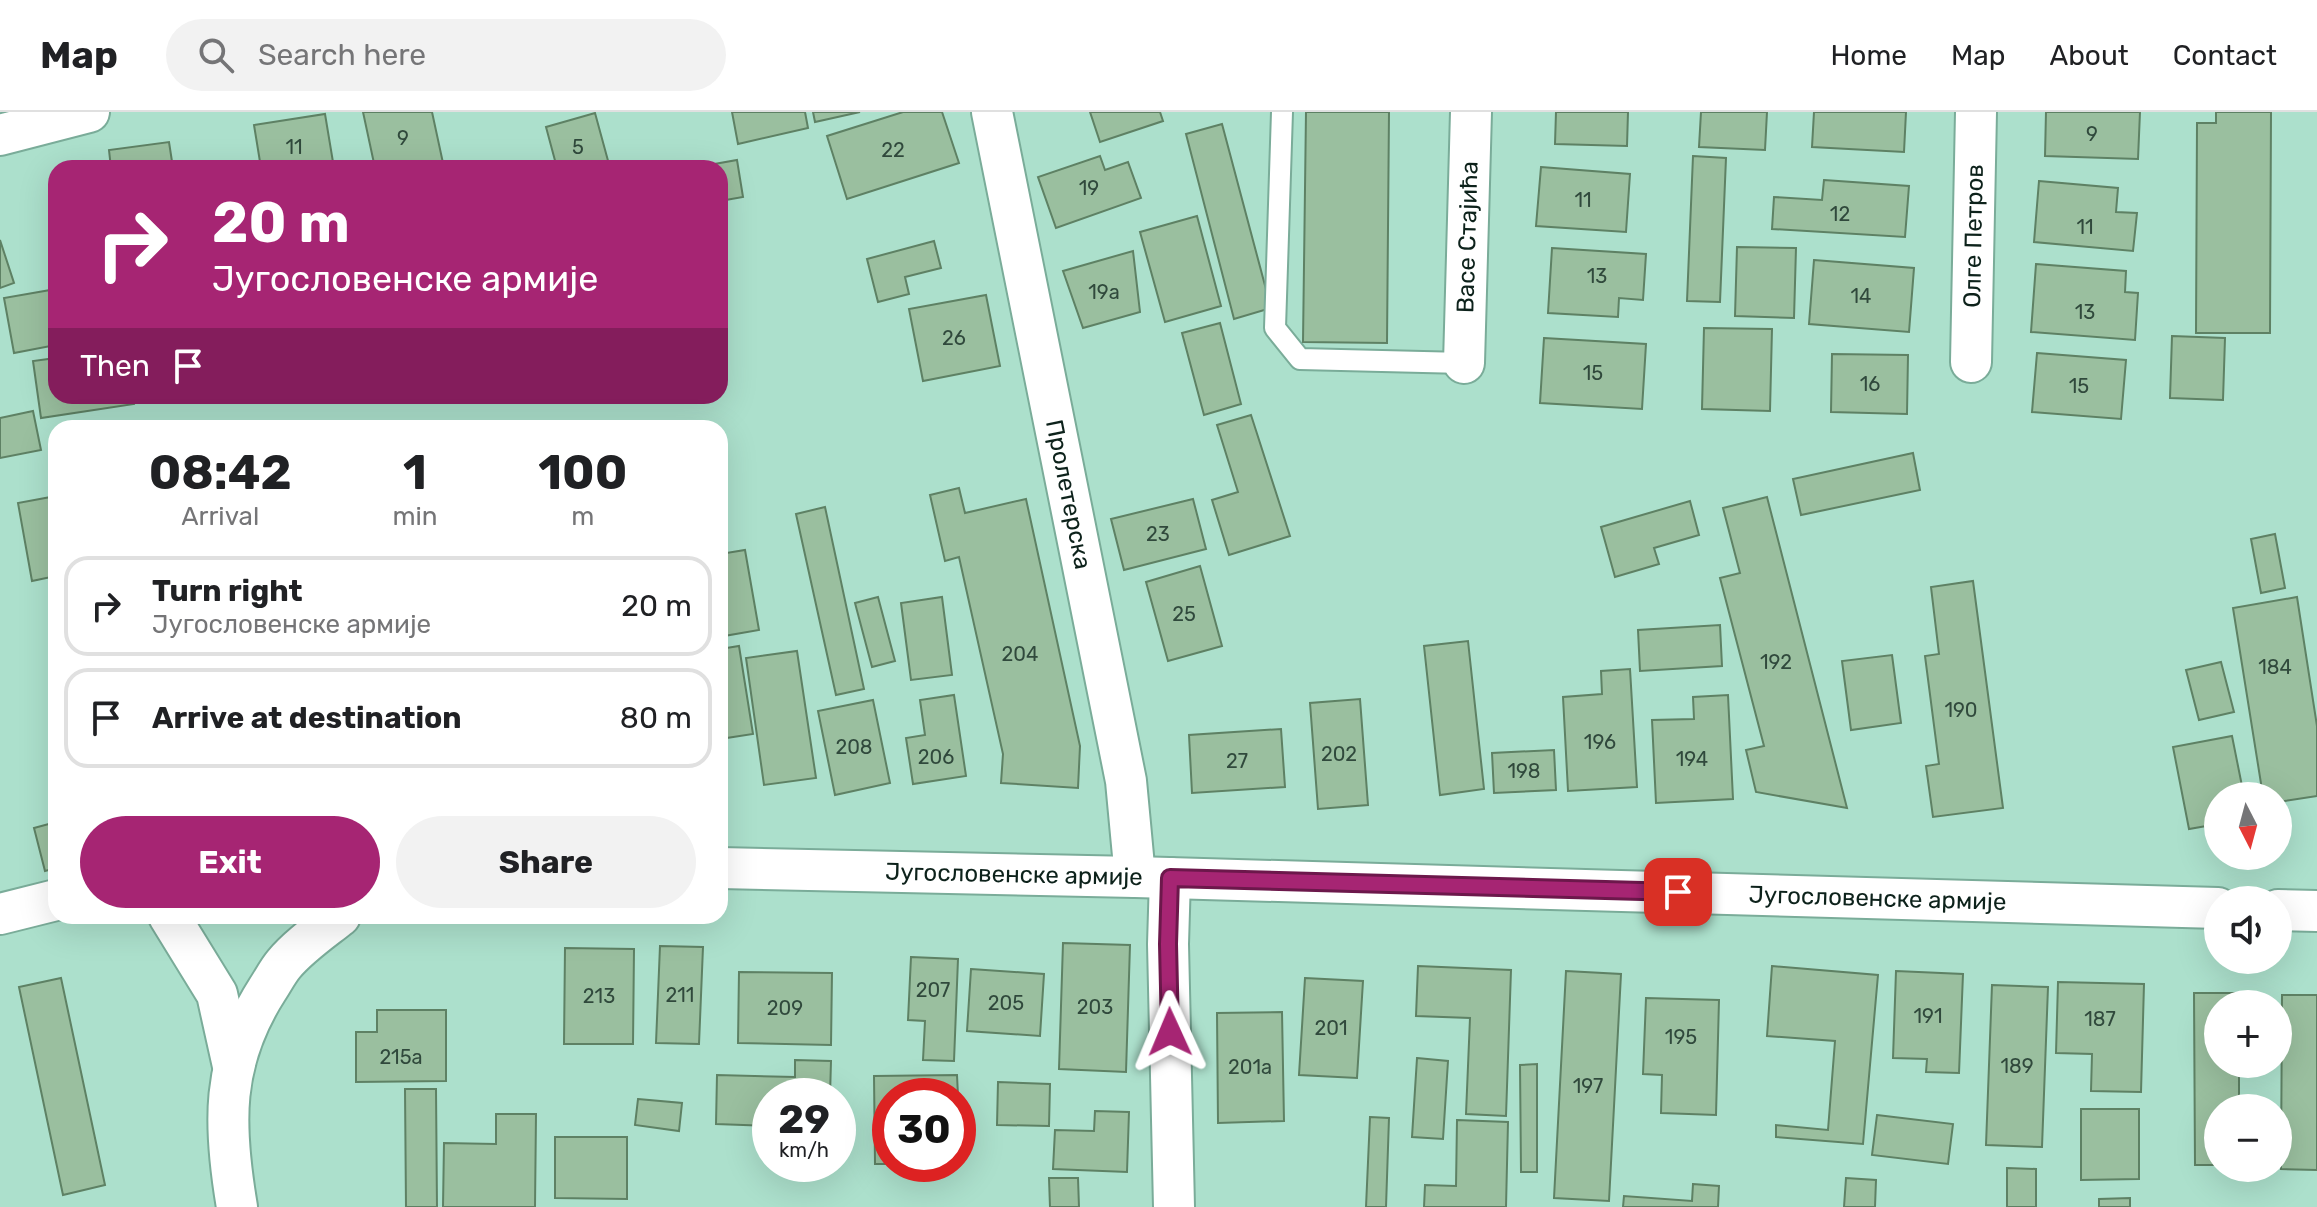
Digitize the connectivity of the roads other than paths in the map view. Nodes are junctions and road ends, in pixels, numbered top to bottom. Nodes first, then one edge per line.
1 (89, 112) edge
2 (992, 112) edge
3 (1282, 112) edge
4 (1471, 112) edge
5 (1976, 112) edge
6 (0, 135) edge
7 (1971, 362) dead end
8 (1464, 363) joint
9 (728, 868) edge
10 (1152, 877) junction
11 (48, 902) edge
12 (2204, 908) edge
13 (2292, 910) edge
14 (2317, 911) edge
15 (0, 914) edge
16 (174, 924) edge
17 (331, 924) edge
18 (233, 1066) junction
19 (237, 1207) edge
20 (1174, 1207) edge

1 - 6 street
2 - 10 street, Пролетерска
3 - 8 lane
4 - 8 street, Васе Стајића
5 - 7 street, Олге Петров
9 - 10 street, Југословенске армије
10 - 12 street, Југословенске армије
10 - 20 street, Пролетерска
11 - 15 street
13 - 14 street
16 - 18 street
17 - 18 street
18 - 19 street

